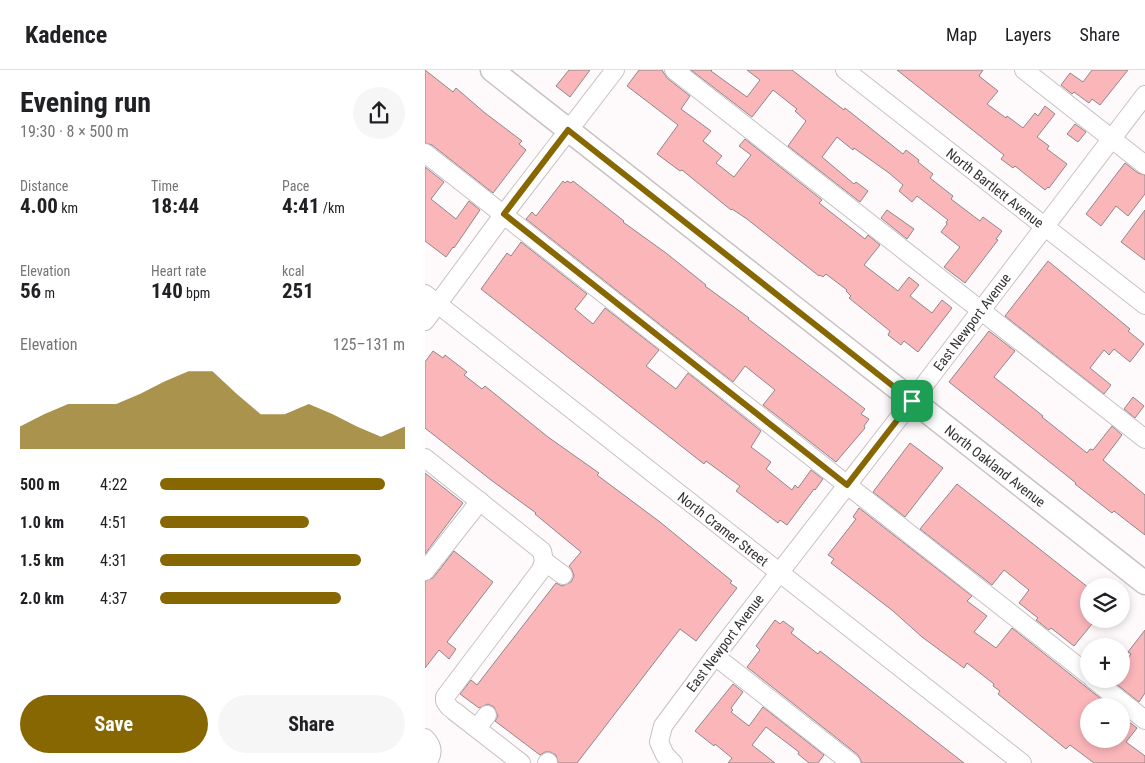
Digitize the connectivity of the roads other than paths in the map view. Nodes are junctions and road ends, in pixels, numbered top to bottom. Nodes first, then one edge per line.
1 (492, 70) edge
2 (615, 70) edge
3 (674, 70) edge
4 (845, 70) edge
5 (1024, 70) edge
6 (1145, 95) edge
7 (568, 130) junction
8 (1111, 139) junction
9 (425, 153) edge
10 (1145, 165) edge
11 (504, 214) junction
12 (1044, 227) junction
13 (431, 299) edge
14 (1145, 304) edge
15 (981, 310) junction
16 (425, 320) edge
17 (912, 401) junction
18 (1145, 439) edge
19 (425, 458) edge
20 (847, 485) junction
21 (480, 501) junction
22 (544, 562) junction
23 (425, 571) edge
24 (779, 573) junction
25 (563, 575) dead end
26 (1145, 583) edge
27 (715, 656) junction
28 (1080, 668) edge
29 (1104, 688) edge
30 (1145, 720) edge
31 (425, 738) edge
32 (427, 763) edge
33 (521, 763) edge
34 (673, 763) edge
35 (851, 763) edge
36 (1022, 763) edge

1 - 7 main road, North Oakland Avenue
2 - 7 street
3 - 15 street
4 - 12 street, North Bartlett Avenue
5 - 8 street
6 - 8 street, East Newport Avenue
7 - 11 street
7 - 17 main road, North Oakland Avenue
8 - 10 street
8 - 12 street, East Newport Avenue
9 - 11 street
11 - 13 street
11 - 20 street
12 - 14 street, North Bartlett Avenue
12 - 15 street, East Newport Avenue
13 - 16 street
13 - 24 street, North Cramer Street
15 - 17 street, East Newport Avenue
15 - 18 street
17 - 20 street, East Newport Avenue
17 - 26 main road, North Oakland Avenue
19 - 21 street
20 - 24 street, East Newport Avenue
20 - 28 street
21 - 22 street
21 - 23 street
22 - 25 street
22 - 33 street
24 - 27 street, East Newport Avenue
24 - 36 street, North Cramer Street
27 - 34 street, East Newport Avenue
27 - 35 street
29 - 30 street
31 - 32 street

